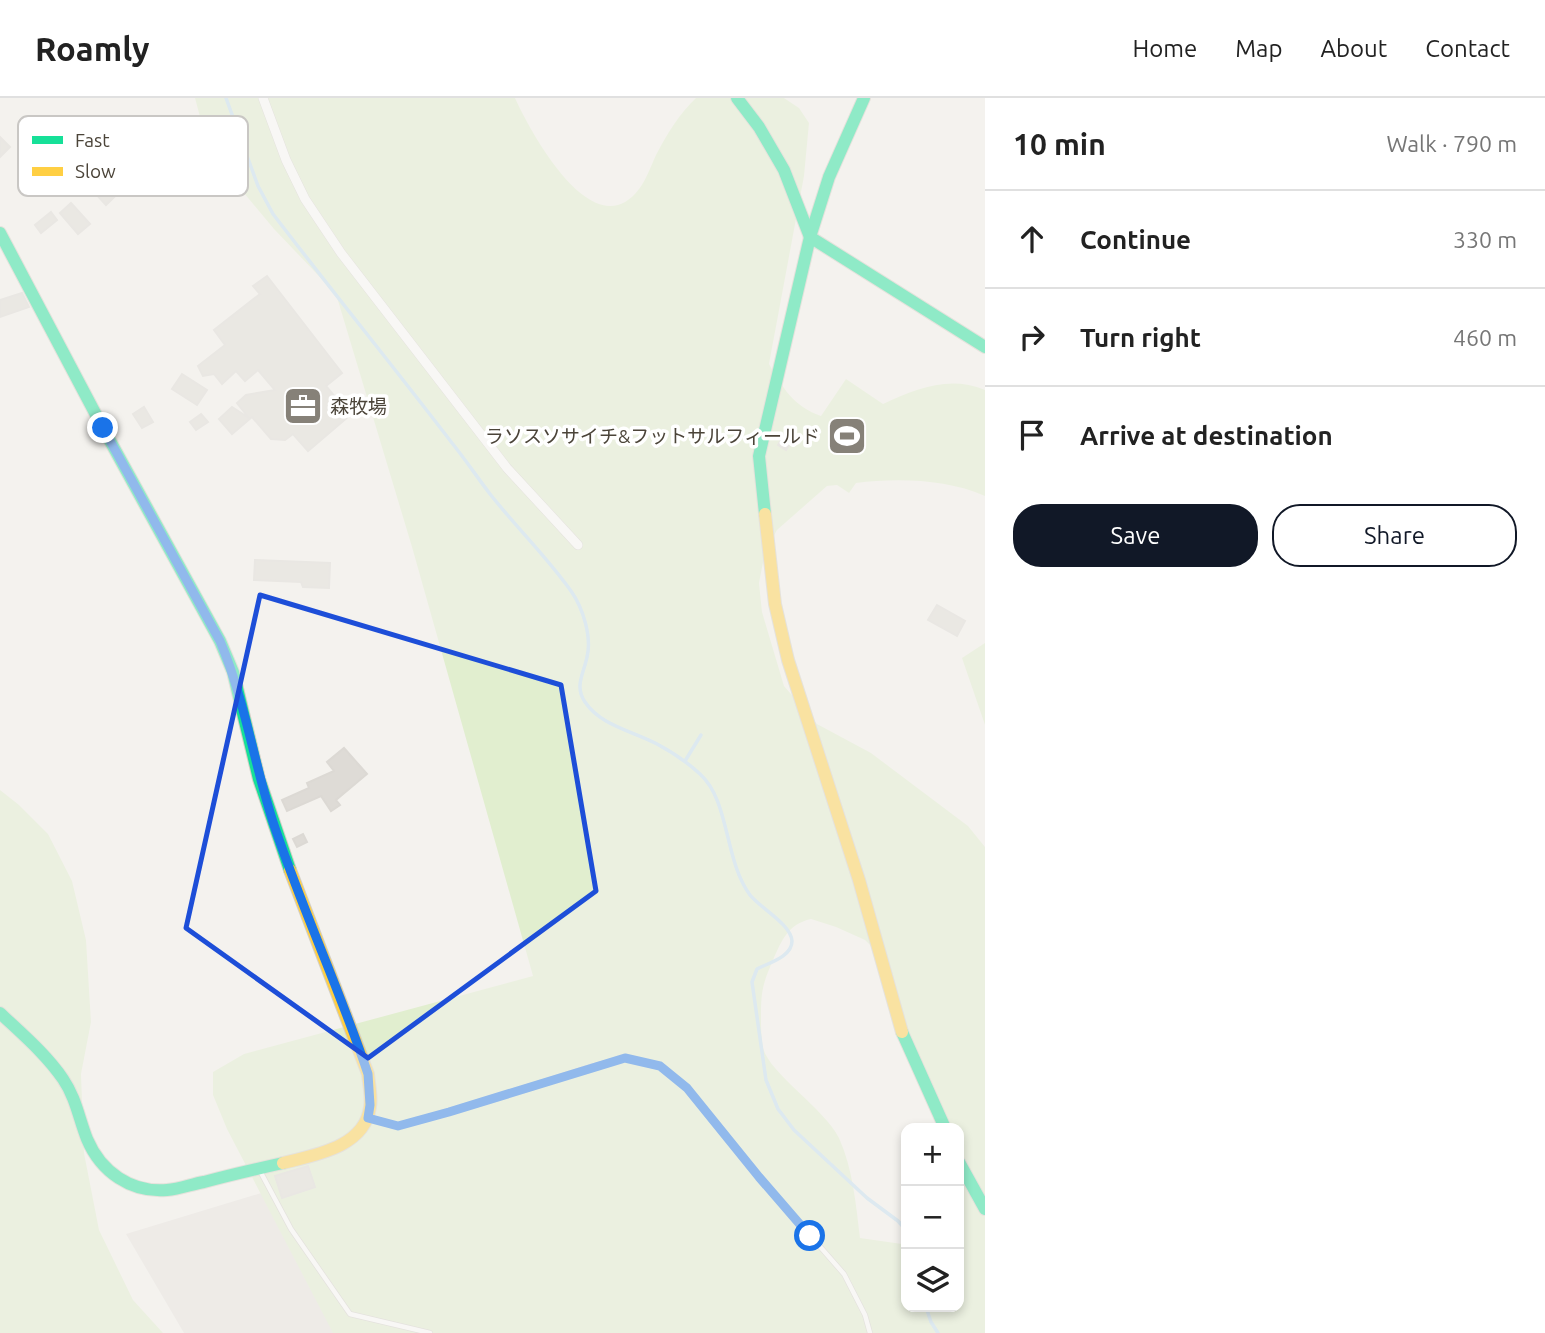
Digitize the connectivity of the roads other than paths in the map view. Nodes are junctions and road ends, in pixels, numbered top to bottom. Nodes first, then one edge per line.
1 (263, 98) edge
2 (737, 98) edge
3 (864, 98) edge
4 (0, 233) edge
5 (810, 237) junction
6 (985, 347) edge
7 (578, 545) dead end
8 (0, 1013) edge
9 (368, 1118) junction
10 (943, 1123) edge
11 (258, 1168) junction
12 (964, 1171) edge
13 (985, 1209) edge
14 (430, 1333) edge
15 (870, 1333) edge

1 - 7 street
2 - 5 street
3 - 5 street
4 - 9 street
5 - 6 street
5 - 10 street
8 - 11 street
9 - 11 street
9 - 15 lane
11 - 14 lane
12 - 13 street

